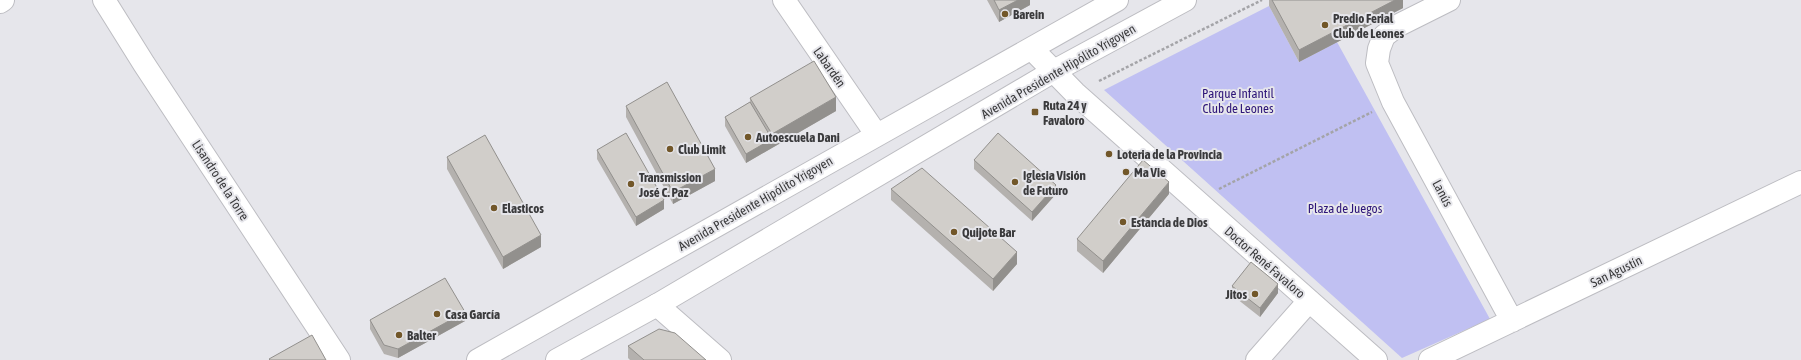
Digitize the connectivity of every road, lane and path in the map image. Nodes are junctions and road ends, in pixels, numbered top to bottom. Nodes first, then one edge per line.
1 (3, 0) edge
2 (104, 0) edge
3 (784, 0) edge
4 (1117, 0) edge
5 (1185, 0) edge
6 (1262, 0) edge
7 (1449, 0) edge
8 (0, 2) edge
9 (1032, 49) junction
10 (1054, 71) junction
11 (1075, 93) junction
12 (1394, 102) junction
13 (876, 134) junction
14 (1801, 182) edge
15 (1196, 201) junction
16 (1309, 301) junction
17 (656, 305) junction
18 (1512, 321) junction
19 (339, 360) edge
20 (478, 360) edge
21 (557, 360) edge
22 (720, 360) edge
23 (1257, 360) edge
24 (1376, 360) edge
25 (1430, 360) edge

1 - 8 street
2 - 19 street, Lisandro de la Torre
3 - 13 street, Labardén
4 - 9 street, Avenida Presidente Hipólito Yrigoyen
5 - 10 street, Avenida Presidente Hipólito Yrigoyen
6 - 11 path
7 - 12 street, Lanús
9 - 10 street, Doctor René Favaloro
9 - 13 street, Avenida Presidente Hipólito Yrigoyen
10 - 11 street, Doctor René Favaloro
10 - 17 street, Avenida Presidente Hipólito Yrigoyen
11 - 15 street, Doctor René Favaloro
12 - 15 path
12 - 18 street, Lanús
13 - 20 street, Avenida Presidente Hipólito Yrigoyen
14 - 18 street, San Agustín
15 - 16 street, Doctor René Favaloro
16 - 23 street
16 - 24 street, Doctor René Favaloro
17 - 21 street, Avenida Presidente Hipólito Yrigoyen
17 - 22 street
18 - 25 street, San Agustín

